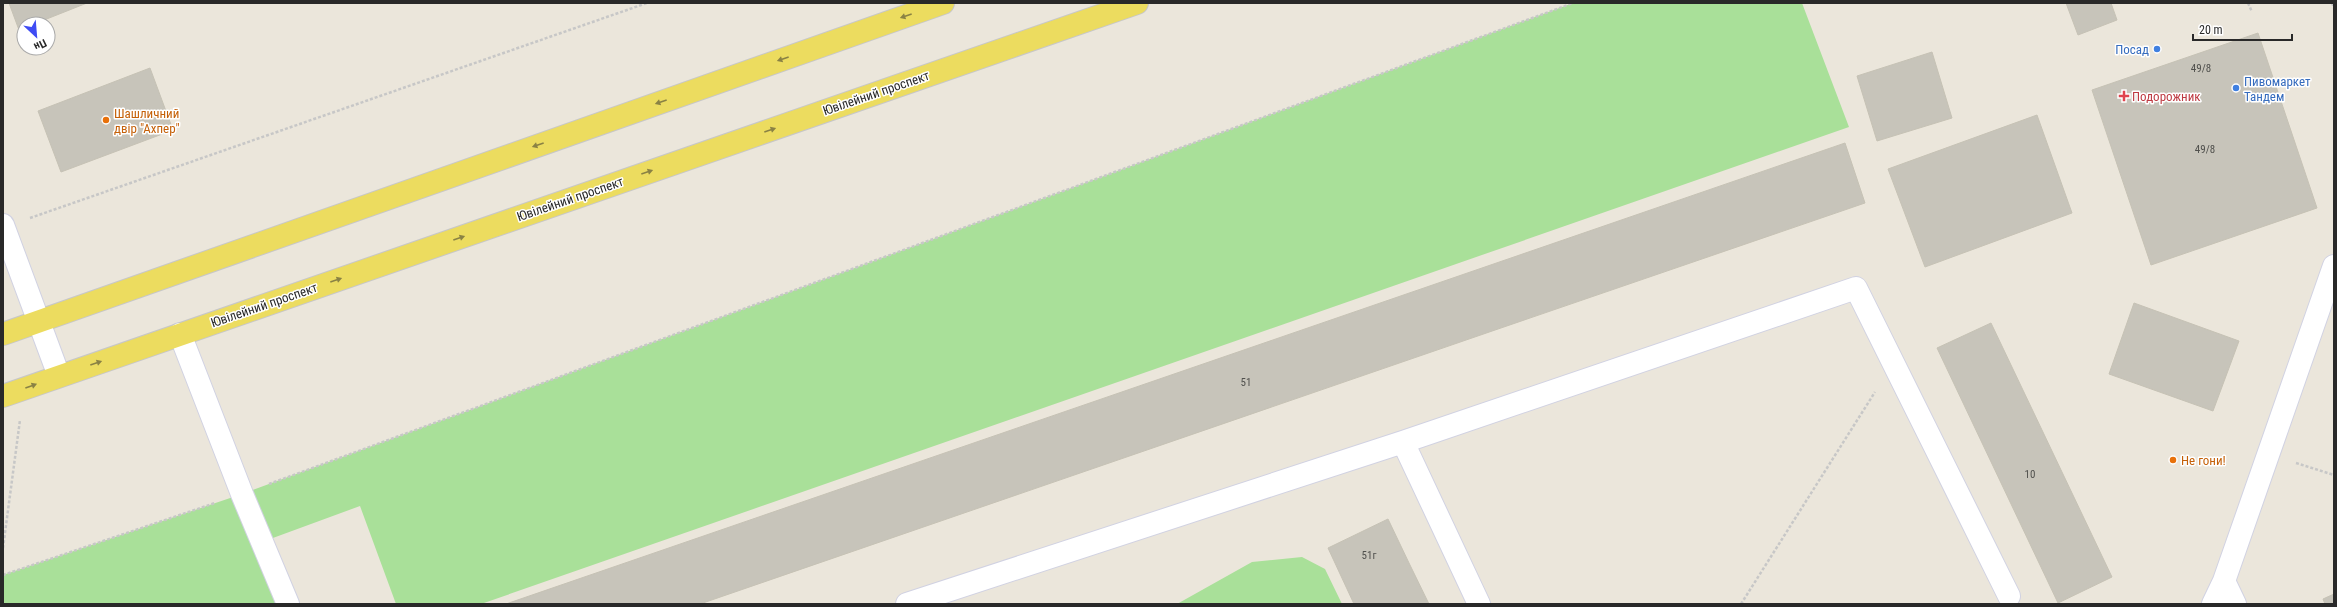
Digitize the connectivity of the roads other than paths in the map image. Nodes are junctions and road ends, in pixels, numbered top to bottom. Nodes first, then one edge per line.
1 (943, 3) edge
2 (1137, 3) edge
3 (4, 226) edge
4 (2334, 266) edge
5 (39, 322) junction
6 (3, 334) edge
7 (180, 334) junction
8 (59, 376) junction
9 (3, 396) edge
10 (1403, 442) junction
11 (2224, 580) junction
12 (2009, 596) dead end
13 (288, 604) edge
14 (907, 604) edge
15 (1479, 604) edge
16 (2213, 604) edge
17 (2235, 604) edge

1 -> 5 main road
7 -> 2 main road, Ювілейний проспект
3 - 5 street
4 - 11 street
5 - 6 main road
5 - 8 street
8 -> 7 main road, Ювілейний проспект
7 - 13 street
9 -> 8 main road, Ювілейний проспект
10 - 12 street
10 - 14 street
10 - 15 street
11 - 16 street
11 - 17 street

